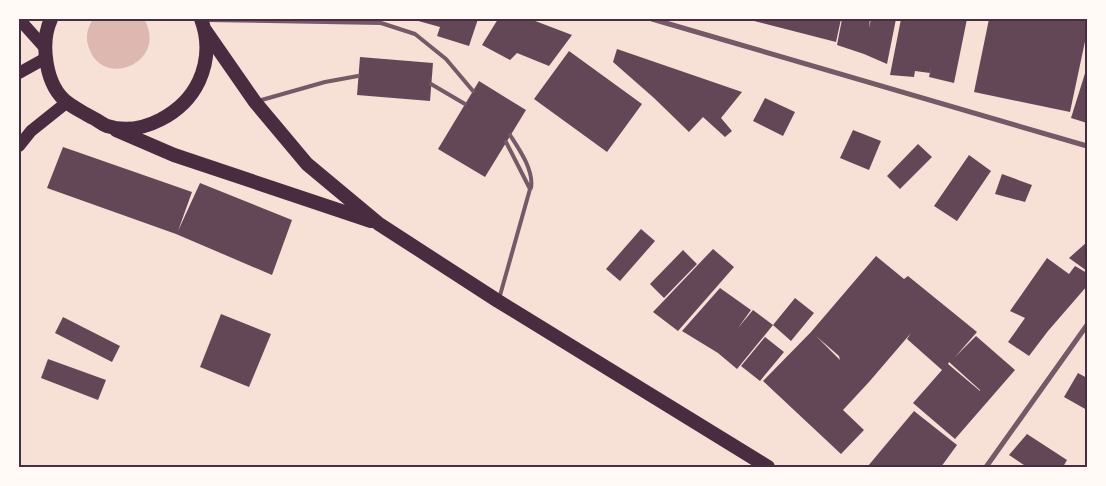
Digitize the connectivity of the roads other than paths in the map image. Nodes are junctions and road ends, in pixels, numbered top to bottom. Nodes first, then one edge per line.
1 (19, 19) edge
2 (51, 19) edge
3 (652, 19) edge
4 (202, 23) edge
5 (45, 53) junction
6 (19, 73) edge
7 (358, 76) dead end
8 (431, 84) dead end
9 (473, 91) dead end
10 (255, 102) junction
11 (66, 103) junction
12 (465, 104) dead end
13 (107, 126) junction
14 (510, 135) dead end
15 (506, 142) dead end
16 (19, 146) edge
17 (1087, 146) edge
18 (530, 189) junction
19 (379, 224) junction
20 (498, 301) junction
21 (1087, 326) edge
22 (768, 467) edge
23 (986, 467) edge

1 - 5 main road
2 - 5 highway
3 - 17 street
4 - 9 lane
4 - 10 highway
4 - 13 highway
5 - 6 main road
5 - 11 highway
7 - 10 lane
8 - 12 lane
10 - 19 highway
11 - 13 highway
11 - 16 main road
13 - 19 highway
14 - 18 lane
15 - 18 lane
18 - 20 lane
19 - 20 highway
20 - 22 highway
21 - 23 street

